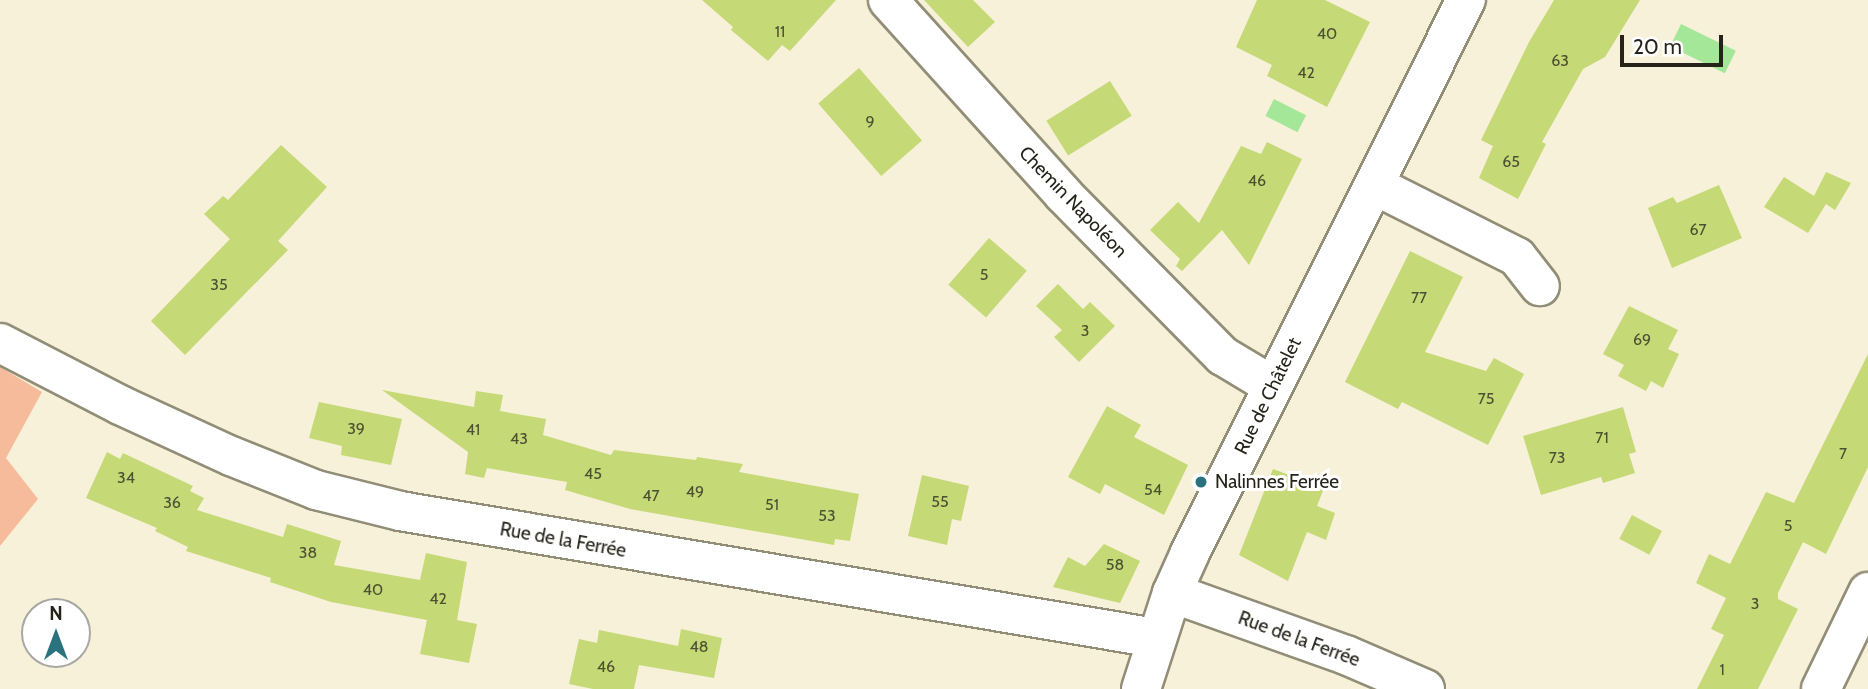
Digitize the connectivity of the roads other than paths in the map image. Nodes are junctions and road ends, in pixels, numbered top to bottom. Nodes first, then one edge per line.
1 (888, 0) edge
2 (1466, 0) edge
3 (1374, 185) junction
4 (1540, 286) dead end
5 (0, 343) edge
6 (1273, 386) junction
7 (1868, 592) edge
8 (1172, 593) junction
9 (1156, 638) junction
10 (1141, 689) edge
11 (1425, 689) edge
12 (1821, 689) edge

1 - 6 street, Chemin Napoléon
2 - 3 street, Rue de Châtelet
3 - 4 street
3 - 6 street, Rue de Châtelet
5 - 9 street, Rue de la Ferrée
6 - 8 street, Rue de Châtelet
7 - 12 street
8 - 9 street, Rue de Châtelet
8 - 11 street, Rue de la Ferrée
9 - 10 street, Rue de Châtelet

